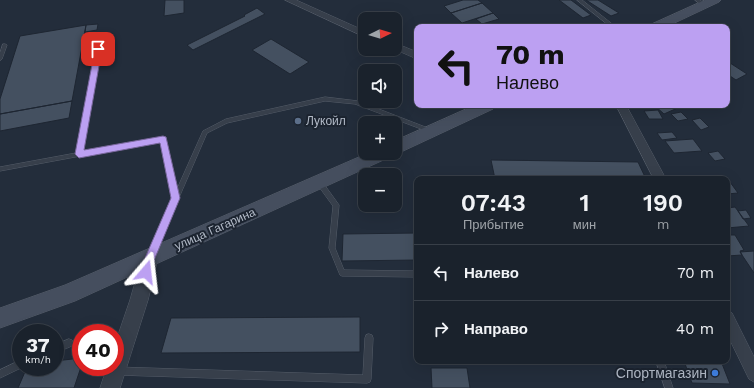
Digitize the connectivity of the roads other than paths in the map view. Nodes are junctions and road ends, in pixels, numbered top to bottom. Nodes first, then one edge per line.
1 (289, 0) edge
2 (579, 0) edge
3 (705, 2) edge
4 (610, 24) edge
5 (662, 24) edge
6 (358, 31) edge
7 (101, 34) dead end
8 (5, 45) dead end
9 (402, 49) edge
10 (414, 55) edge
11 (0, 58) edge
12 (482, 108) edge
13 (623, 108) edge
14 (432, 131) junction
15 (402, 145) edge
16 (79, 154) junction
17 (368, 160) edge
18 (0, 169) edge
19 (658, 176) edge
20 (319, 182) junction
21 (176, 198) junction
22 (150, 258) junction
23 (414, 274) edge
24 (0, 318) edge
25 (730, 324) edge
26 (369, 338) dead end
27 (70, 343) dead end
28 (64, 345) edge
29 (661, 364) edge
30 (12, 368) edge
31 (0, 374) edge
32 (754, 374) edge
33 (112, 380) edge
34 (669, 388) edge

1 - 6 street
2 - 4 lane
3 - 5 main road
7 - 16 lane
8 - 11 lane
9 - 10 street
12 - 14 main road
13 - 19 street
14 - 15 main road
14 - 21 lane
16 - 18 lane
16 - 21 lane
17 - 20 main road, улица Гагарина
20 - 22 main road, улица Гагарина
20 - 23 lane
21 - 22 lane
22 - 24 main road, улица Гагарина
22 - 33 street
25 - 32 street
26 - 33 lane
27 - 28 lane
29 - 34 lane
30 - 31 lane

